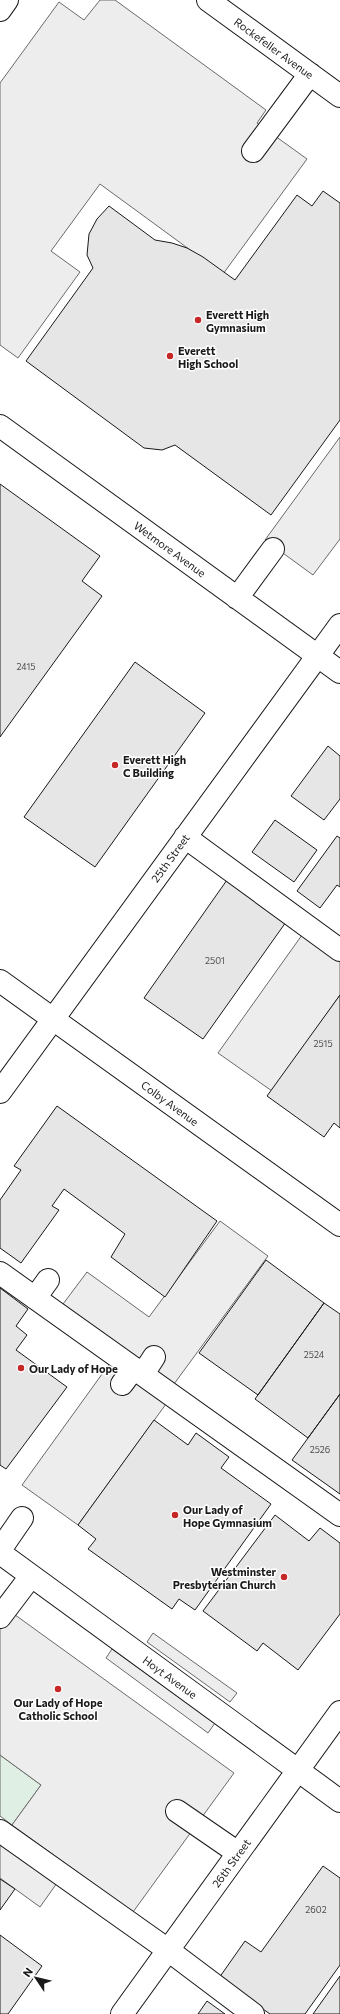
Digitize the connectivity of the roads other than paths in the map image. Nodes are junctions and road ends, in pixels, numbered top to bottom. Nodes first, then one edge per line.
1 (7, 0) edge
2 (208, 0) edge
3 (0, 10) edge
4 (310, 74) junction
5 (340, 96) edge
6 (253, 151) dead end
7 (0, 426) edge
8 (274, 549) dead end
9 (237, 598) junction
10 (340, 625) edge
11 (318, 656) junction
12 (340, 672) edge
13 (185, 838) junction
14 (333, 949) edge
15 (0, 981) edge
16 (53, 1019) junction
17 (0, 1092) edge
18 (340, 1225) edge
19 (0, 1273) edge
20 (48, 1280) dead end
21 (35, 1298) junction
22 (340, 1514) edge
23 (22, 1518) dead end
24 (0, 1551) edge
25 (31, 1576) junction
26 (0, 1617) edge
27 (340, 1712) edge
28 (297, 1770) junction
29 (340, 1801) edge
30 (177, 1811) dead end
31 (0, 1831) edge
32 (238, 1853) junction
33 (168, 1950) junction
34 (122, 2014) edge
35 (253, 2014) edge

1 - 3 street
2 - 4 street, Rockefeller Avenue
4 - 5 street, Rockefeller Avenue
4 - 6 street
7 - 9 street, Wetmore Avenue
8 - 9 street
9 - 11 street, Wetmore Avenue
10 - 11 street, 25th Street
11 - 12 street, Wetmore Avenue
11 - 13 street, 25th Street
13 - 14 street
13 - 16 street, 25th Street
15 - 16 street, Colby Avenue
16 - 17 street, 25th Street
16 - 18 street, Colby Avenue
19 - 21 street
20 - 21 street
21 - 22 street
23 - 24 street
24 - 25 street, Hoyt Avenue
25 - 26 street
25 - 28 street, Hoyt Avenue
27 - 28 street, 26th Street
28 - 29 street, Hoyt Avenue
28 - 32 street, 26th Street
30 - 32 street
31 - 33 street
32 - 33 street, 26th Street
33 - 34 street, 26th Street
33 - 35 street

